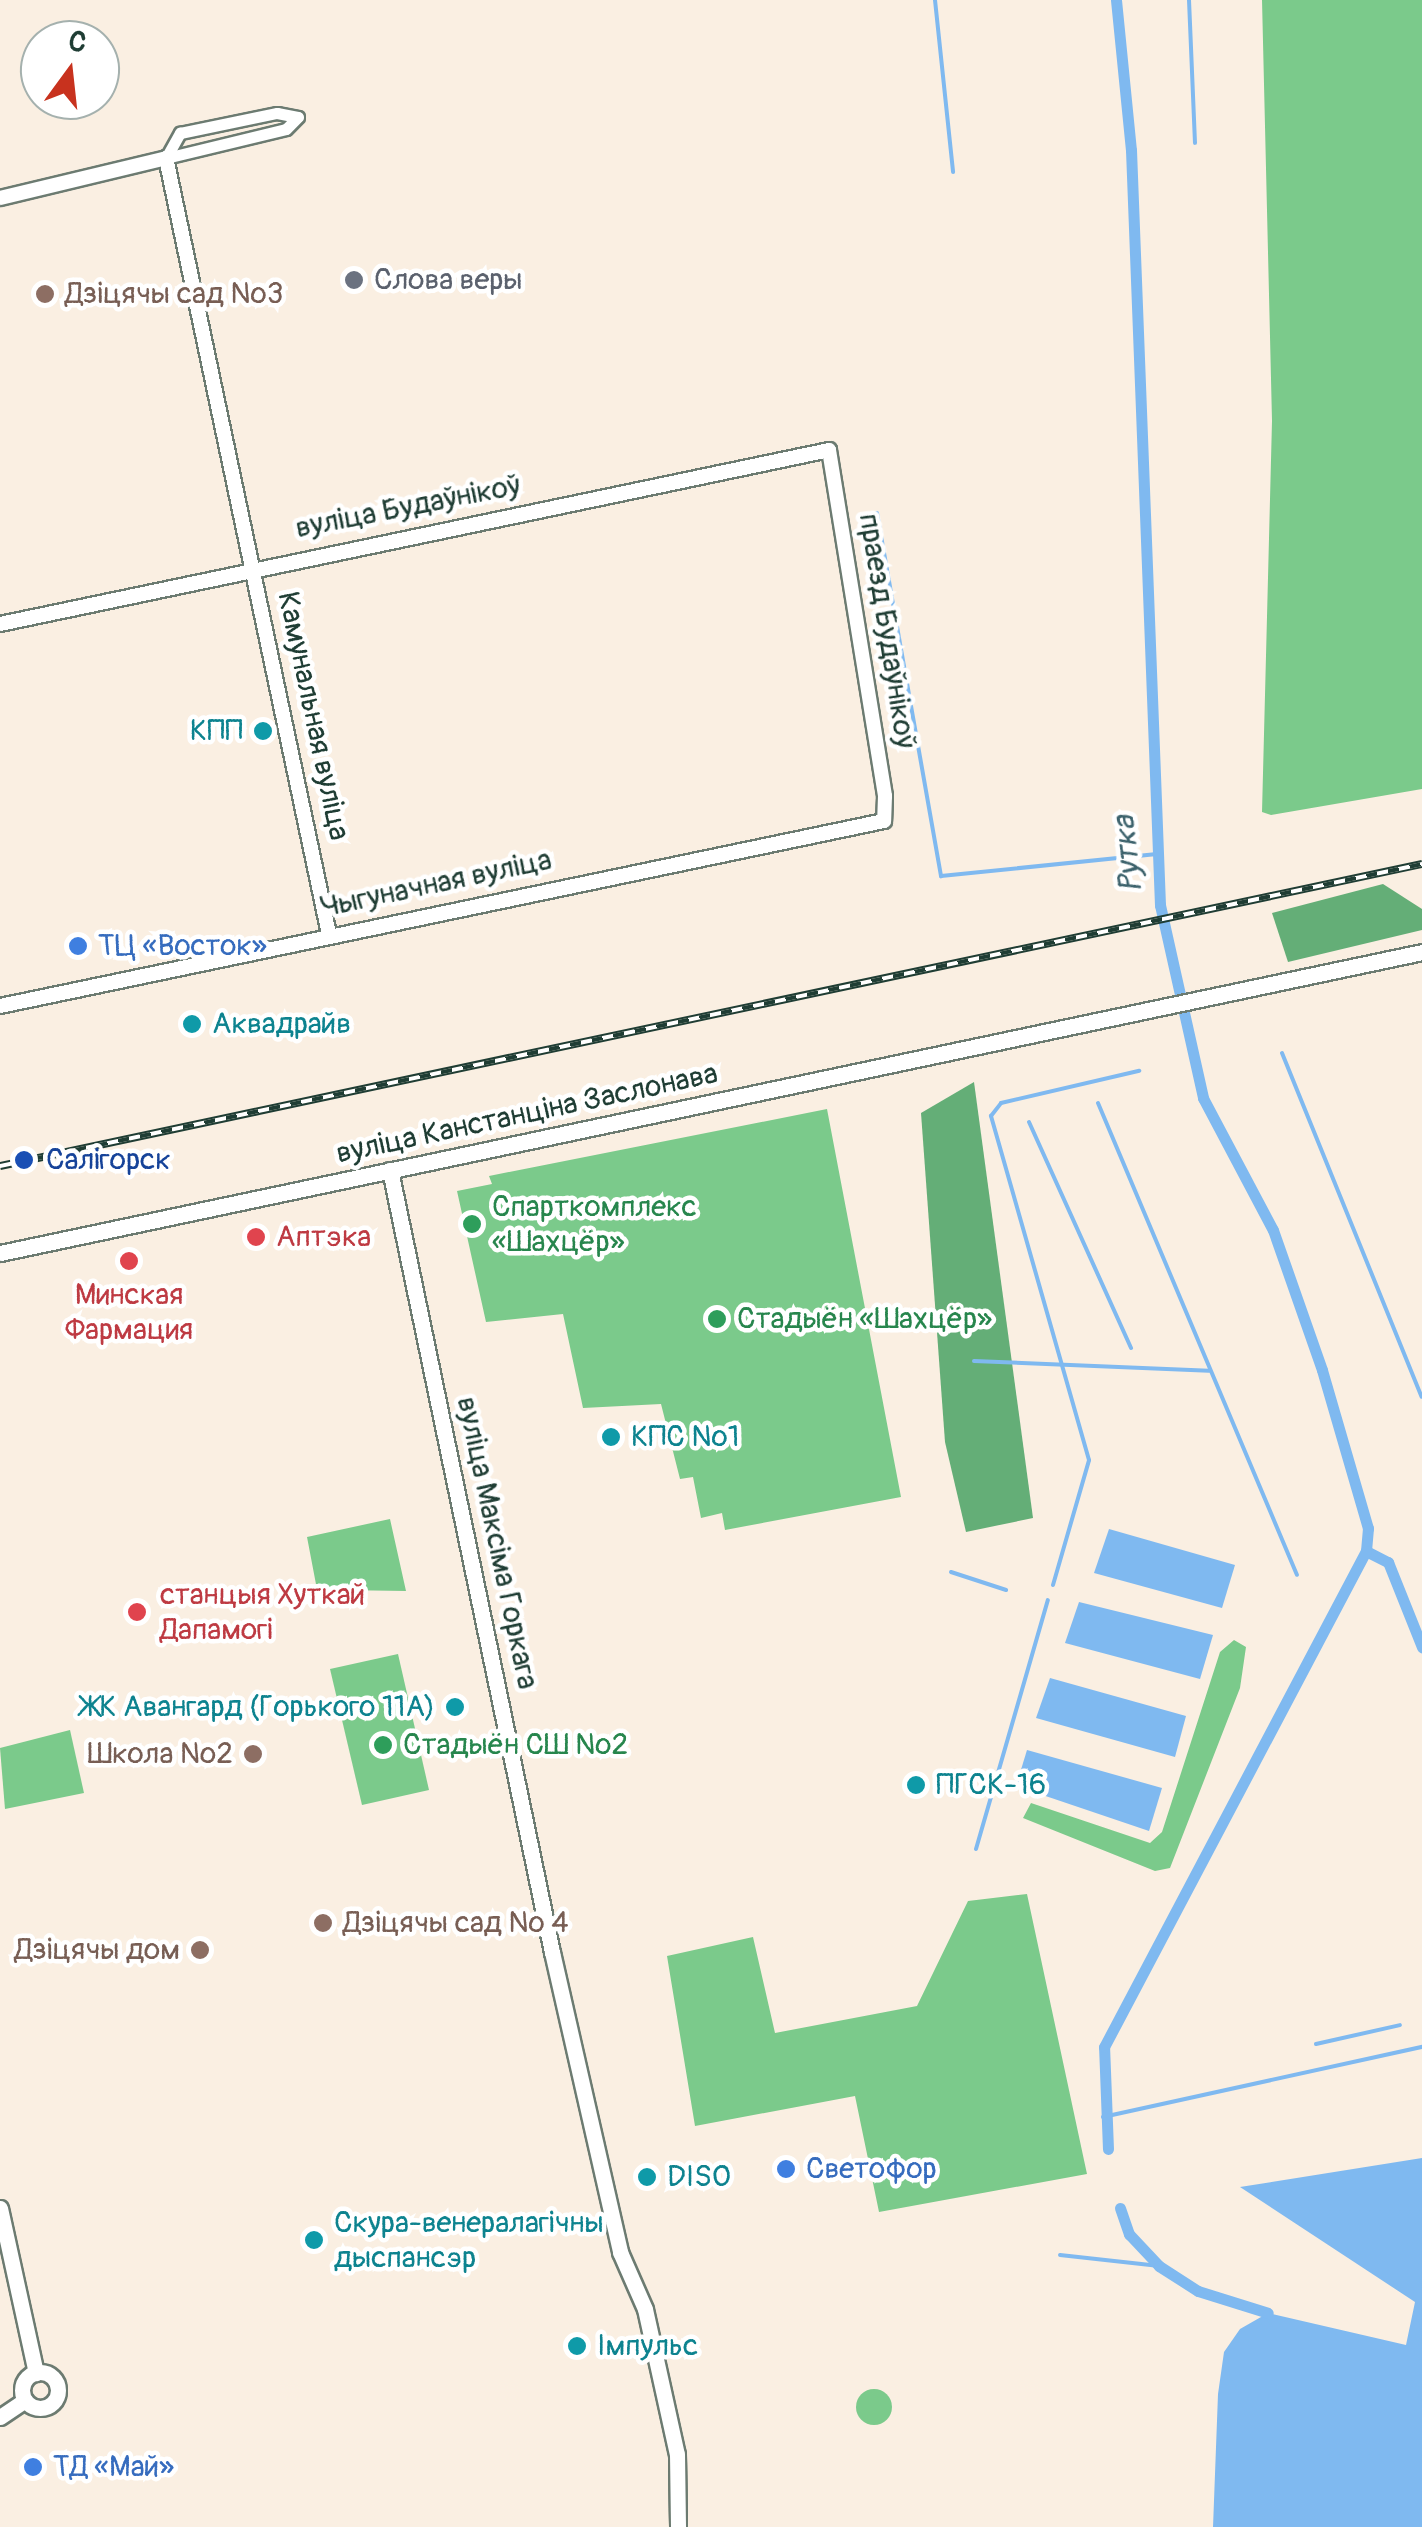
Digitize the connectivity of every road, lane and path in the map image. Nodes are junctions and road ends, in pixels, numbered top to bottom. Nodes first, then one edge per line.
1 (166, 158) junction
2 (0, 198) edge
3 (829, 450) joint
4 (254, 566) junction
5 (0, 624) edge
6 (884, 821) joint
7 (329, 934) junction
8 (1422, 952) edge
9 (0, 1006) edge
10 (390, 1170) junction
11 (0, 1253) edge
12 (0, 2208) edge
13 (36, 2373) junction
14 (25, 2400) junction
15 (0, 2417) edge
16 (678, 2527) edge

1 - 1 street
1 - 2 street
1 - 4 street, Камунальная вуліца
3 - 4 street, вуліца Будаўнікоў
3 - 6 street, праезд Будаўнікоў
4 - 5 street, вуліца Будаўнікоў
4 - 7 street, Камунальная вуліца
6 - 7 street, Чыгуначная вуліца
7 - 9 street, Чыгуначная вуліца
8 - 10 main road, вуліца Канстанціна Заслонава
10 - 11 main road, вуліца Канстанціна Заслонава
10 - 16 main road, вуліца Максіма Горкага
12 - 13 main road
13 - 14 main road
13 - 14 main road
14 - 15 main road

